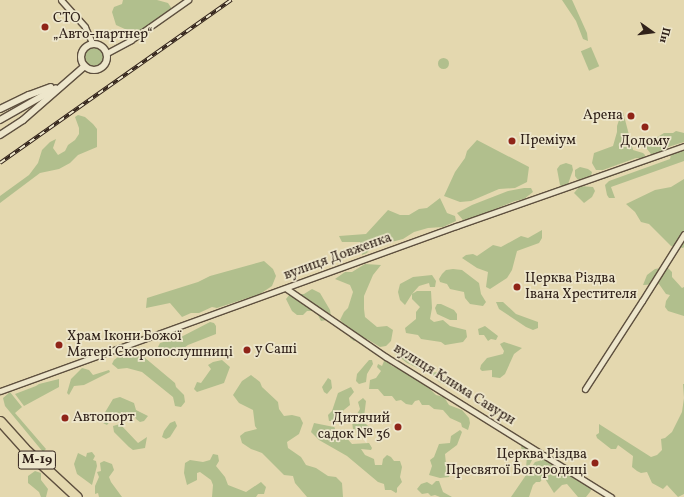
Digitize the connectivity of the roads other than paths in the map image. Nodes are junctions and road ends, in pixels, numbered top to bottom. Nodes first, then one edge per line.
1 (61, 0) edge
2 (188, 0) edge
3 (92, 44) junction
4 (107, 53) junction
5 (85, 66) junction
6 (66, 82) junction
7 (0, 109) edge
8 (0, 120) edge
9 (0, 135) edge
10 (684, 146) edge
11 (684, 234) edge
12 (287, 289) junction
13 (584, 389) dead end
14 (0, 391) edge
15 (0, 421) edge
16 (77, 497) edge
17 (612, 497) edge

1 - 3 street
2 - 4 street
3 - 4 street
3 - 5 street
4 - 5 street
5 - 6 street
6 - 7 street
6 - 8 street
6 - 9 street
10 - 12 street, вулиця Довженка
11 - 13 street
12 - 14 street, вулиця Довженка
12 - 17 street, вулиця Клима Савури
15 - 16 highway, М-19

